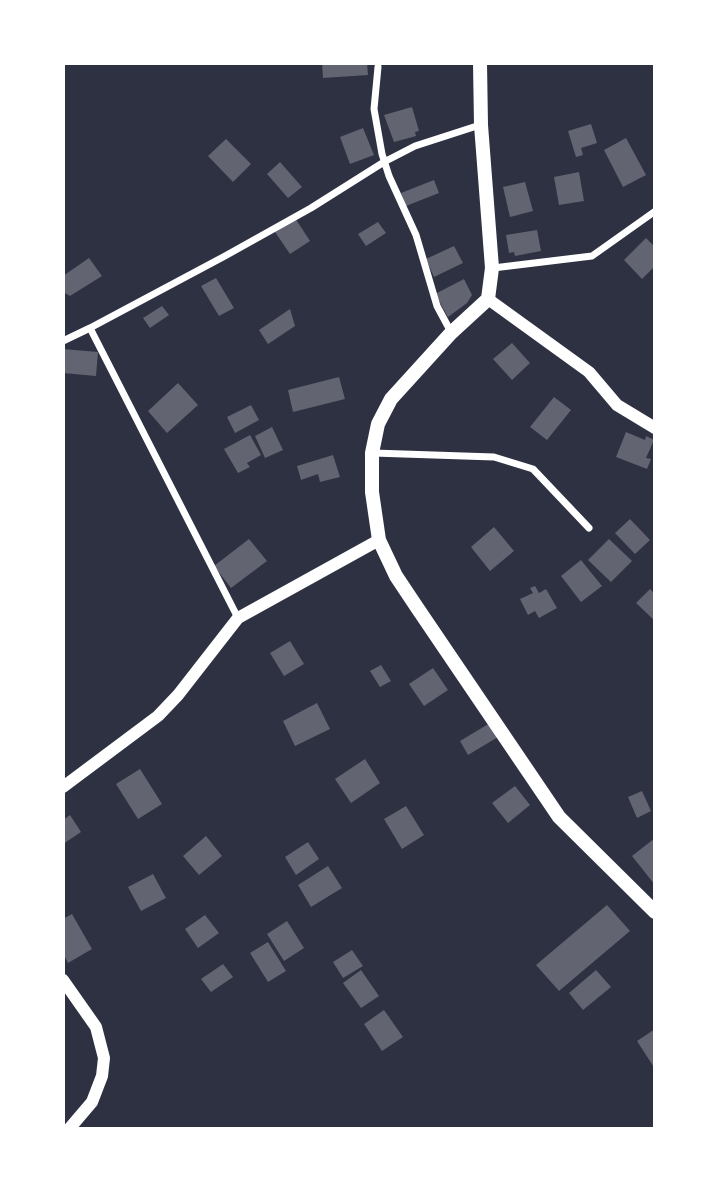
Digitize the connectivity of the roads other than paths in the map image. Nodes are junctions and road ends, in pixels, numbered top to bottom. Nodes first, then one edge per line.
1 (480, 63) edge
2 (378, 66) dead end
3 (481, 125) junction
4 (384, 162) junction
5 (654, 212) edge
6 (492, 268) junction
7 (488, 299) junction
8 (90, 328) junction
9 (451, 333) junction
10 (63, 341) edge
11 (655, 428) edge
12 (372, 453) junction
13 (589, 528) dead end
14 (379, 540) junction
15 (238, 618) junction
16 (63, 788) edge
17 (655, 912) edge
18 (63, 980) edge
19 (69, 1129) edge

1 - 3 main road
2 - 4 street
3 - 4 street
3 - 6 main road
4 - 8 street
4 - 9 street
5 - 6 street
6 - 7 main road
7 - 9 main road
7 - 11 street
8 - 10 street
8 - 15 street
9 - 12 main road
12 - 13 street
12 - 14 main road
14 - 15 street
14 - 17 main road
15 - 16 street
18 - 19 street

